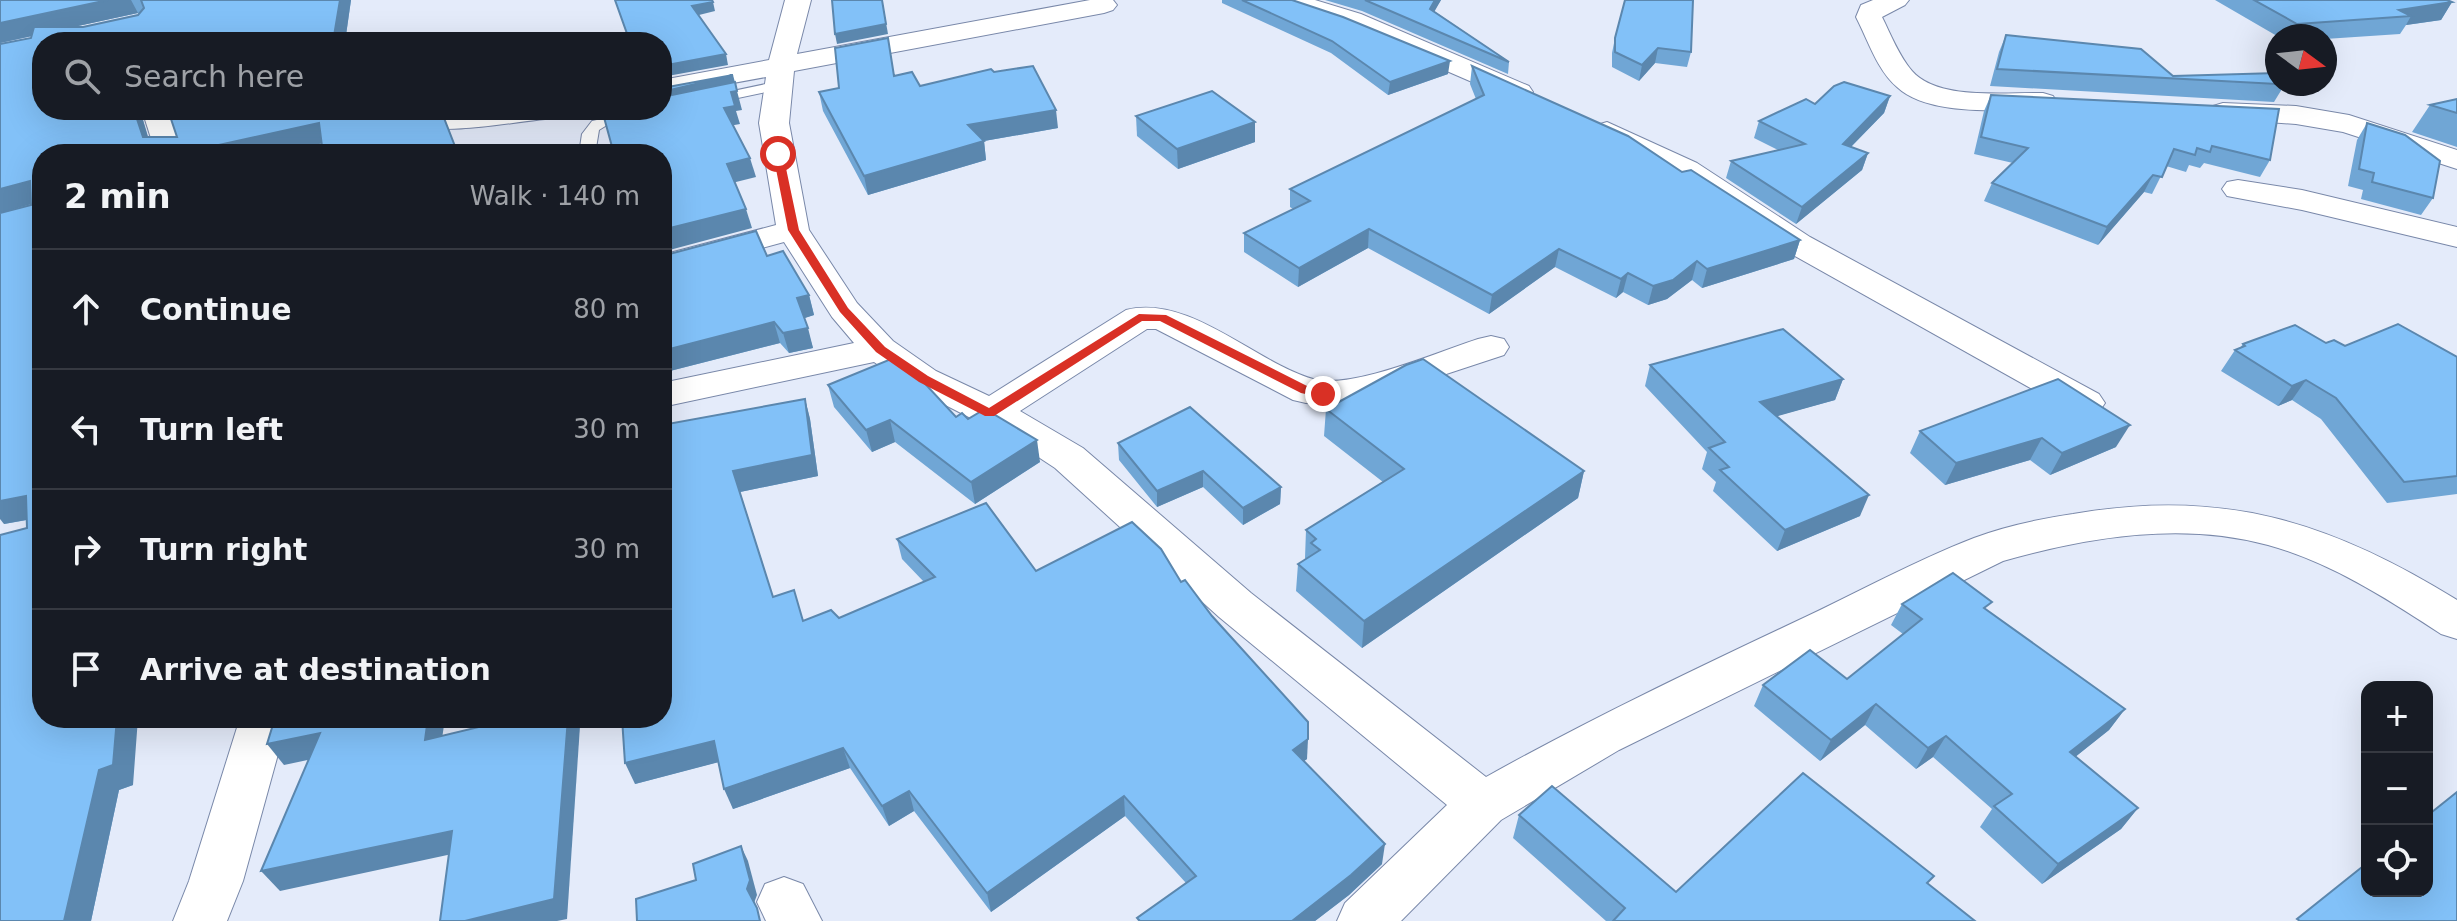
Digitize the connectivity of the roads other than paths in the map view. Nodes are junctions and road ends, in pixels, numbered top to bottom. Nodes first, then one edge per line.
1 (798, 0) edge
2 (1289, 0) edge
3 (1896, 0) edge
4 (1104, 5) dead end
5 (780, 75) junction
6 (672, 87) edge
7 (2070, 103) edge
8 (672, 107) edge
9 (2198, 110) edge
10 (159, 120) edge
11 (613, 120) edge
12 (168, 144) edge
13 (587, 144) edge
14 (2457, 160) edge
15 (2238, 189) dead end
16 (793, 230) junction
17 (2457, 237) edge
18 (672, 262) edge
19 (1491, 347) dead end
20 (880, 349) junction
21 (672, 393) edge
22 (2086, 403) edge
23 (990, 413) junction
24 (2457, 622) edge
25 (261, 728) edge
26 (1483, 804) junction
27 (200, 921) edge
28 (1364, 921) edge

1 - 5 street
2 - 22 street
3 - 7 street
4 - 5 street
5 - 6 street
5 - 8 lane
5 - 16 street
9 - 14 street
10 - 12 street
11 - 13 lane
15 - 17 street
16 - 18 street
16 - 20 street
19 - 23 street
20 - 21 street
20 - 23 street
23 - 26 street
24 - 26 street
25 - 27 street
26 - 28 street

